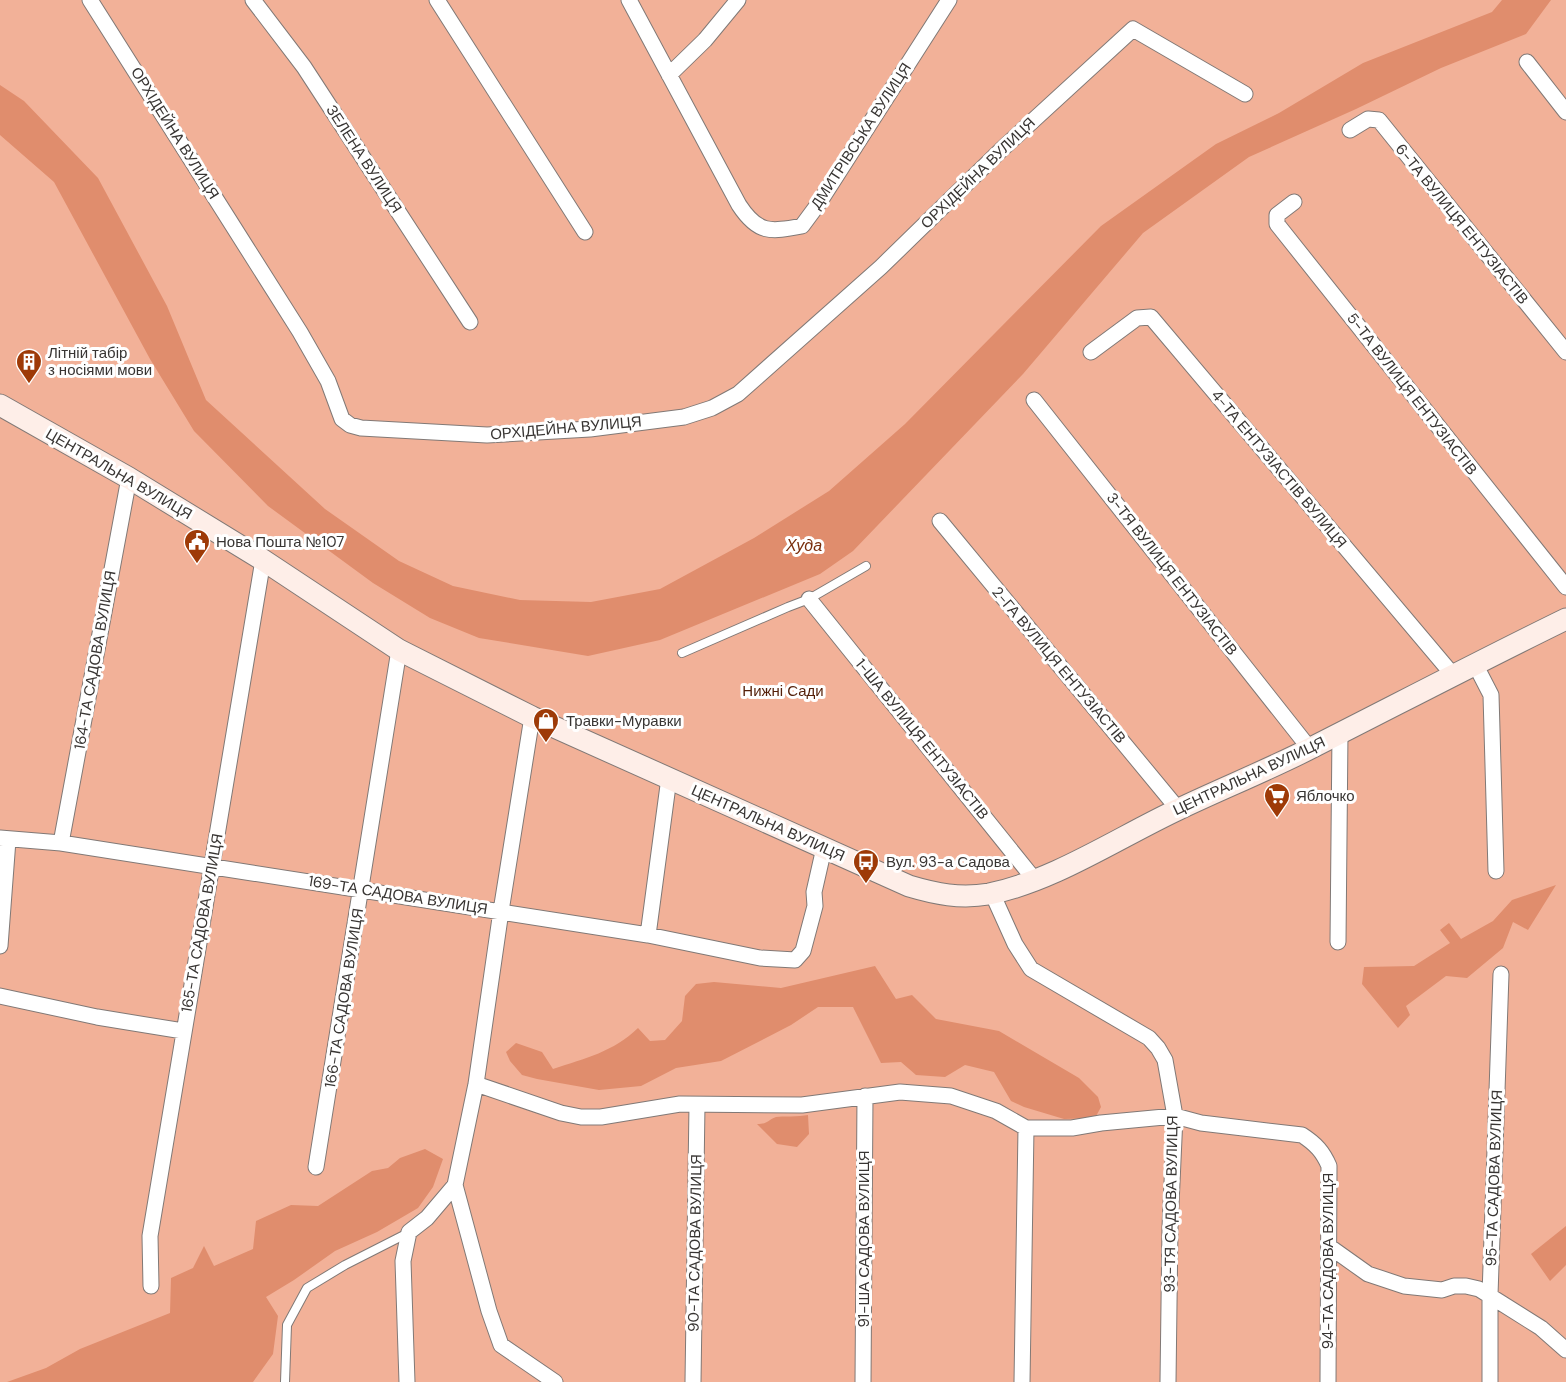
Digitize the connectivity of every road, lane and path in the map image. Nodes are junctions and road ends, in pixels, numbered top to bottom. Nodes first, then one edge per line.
1 (90, 0) edge
2 (253, 0) edge
3 (437, 0) edge
4 (629, 0) edge
5 (738, 0) edge
6 (949, 0) edge
7 (1527, 62) dead end
8 (669, 75) junction
9 (1245, 94) dead end
10 (1566, 112) edge
11 (1350, 130) dead end
12 (1294, 202) dead end
13 (585, 232) dead end
14 (470, 322) dead end
15 (1091, 352) dead end
16 (1566, 352) edge
17 (1034, 400) dead end
18 (0, 405) edge
19 (129, 478) junction
20 (940, 521) dead end
21 (263, 560) junction
22 (866, 566) dead end
23 (1566, 587) edge
24 (809, 599) junction
25 (1566, 619) edge
26 (399, 650) junction
27 (682, 653) dead end
28 (1475, 664) junction
29 (1453, 675) junction
30 (532, 717) junction
31 (1340, 733) junction
32 (1310, 749) junction
33 (669, 778) junction
34 (1178, 809) junction
35 (4, 839) edge
36 (61, 843) junction
37 (824, 848) junction
38 (212, 866) junction
39 (1496, 871) dead end
40 (1034, 879) junction
41 (362, 890) junction
42 (992, 893) junction
43 (501, 911) junction
44 (648, 935) junction
45 (1338, 942) dead end
46 (0, 946) edge
47 (1501, 974) dead end
48 (0, 996) edge
49 (183, 1031) junction
50 (476, 1084) junction
51 (865, 1096) junction
52 (697, 1105) junction
53 (1175, 1116) junction
54 (1026, 1128) junction
55 (316, 1167) dead end
56 (455, 1185) junction
57 (409, 1232) junction
58 (1330, 1247) junction
59 (152, 1286) dead end
60 (1490, 1295) junction
61 (1566, 1350) edge
62 (285, 1382) edge
63 (407, 1382) edge
64 (555, 1382) edge
65 (693, 1382) edge
66 (863, 1382) edge
67 (1022, 1382) edge
68 (1168, 1382) edge
69 (1328, 1382) edge
70 (1490, 1382) edge

1 - 9 street, ОРХІДЕЙНА ВУЛИЦЯ
2 - 14 street, ЗЕЛЕНА ВУЛИЦЯ
3 - 13 street
4 - 8 street, ДМИТРІВСЬКА ВУЛИЦЯ
5 - 8 street
6 - 8 street, ДМИТРІВСЬКА ВУЛИЦЯ
7 - 10 street
11 - 16 street, 6-ТА ВУЛИЦЯ ЕНТУЗІАСТІВ
12 - 23 street, 5-ТА ВУЛИЦЯ ЕНТУЗІАСТІВ
15 - 29 street, 4-ТА ЕНТУЗІАСТІВ ВУЛИЦЯ
17 - 32 street, 3-ТЯ ВУЛИЦЯ ЕНТУЗІАСТІВ
18 - 19 street, ЦЕНТРАЛЬНА ВУЛИЦЯ
19 - 21 street, ЦЕНТРАЛЬНА ВУЛИЦЯ
19 - 36 street, 164-ТА САДОВА ВУЛИЦЯ
20 - 34 street, 2-ГА ВУЛИЦЯ ЕНТУЗІАСТІВ
21 - 26 street, ЦЕНТРАЛЬНА ВУЛИЦЯ
21 - 38 street, 165-ТА САДОВА ВУЛИЦЯ
22 - 24 lane
24 - 27 lane
24 - 40 street, 1-ША ВУЛИЦЯ ЕНТУЗІАСТІВ
25 - 28 street, ЦЕНТРАЛЬНА ВУЛИЦЯ
26 - 30 street, ЦЕНТРАЛЬНА ВУЛИЦЯ
26 - 41 street, 166-ТА САДОВА ВУЛИЦЯ
28 - 29 street, ЦЕНТРАЛЬНА ВУЛИЦЯ
28 - 39 street
29 - 31 street, ЦЕНТРАЛЬНА ВУЛИЦЯ
30 - 33 street, ЦЕНТРАЛЬНА ВУЛИЦЯ
30 - 43 street
31 - 32 street, ЦЕНТРАЛЬНА ВУЛИЦЯ
31 - 45 street
32 - 34 street, ЦЕНТРАЛЬНА ВУЛИЦЯ
33 - 37 street, ЦЕНТРАЛЬНА ВУЛИЦЯ
33 - 44 street
34 - 40 street, ЦЕНТРАЛЬНА ВУЛИЦЯ
35 - 36 street, 169-ТА САДОВА ВУЛИЦЯ
35 - 46 street
36 - 38 street, 169-ТА САДОВА ВУЛИЦЯ
37 - 42 street, ЦЕНТРАЛЬНА ВУЛИЦЯ
37 - 44 street, 169-ТА САДОВА ВУЛИЦЯ
38 - 41 street, 169-ТА САДОВА ВУЛИЦЯ
38 - 49 street, 165-ТА САДОВА ВУЛИЦЯ
40 - 42 street, ЦЕНТРАЛЬНА ВУЛИЦЯ
41 - 43 street, 169-ТА САДОВА ВУЛИЦЯ
41 - 55 street, 166-ТА САДОВА ВУЛИЦЯ
42 - 53 street, 93-ТЯ САДОВА ВУЛИЦЯ
43 - 44 street, 169-ТА САДОВА ВУЛИЦЯ
43 - 50 street
47 - 60 street, 95-ТА САДОВА ВУЛИЦЯ
48 - 49 street
49 - 59 street, 165-ТА САДОВА ВУЛИЦЯ
50 - 52 street
50 - 56 street
51 - 52 street
51 - 54 street
51 - 66 street, 91-ША САДОВА ВУЛИЦЯ
52 - 65 street, 90-ТА САДОВА ВУЛИЦЯ
53 - 54 street, 94-ТА САДОВА ВУЛИЦЯ
53 - 58 street, 94-ТА САДОВА ВУЛИЦЯ
53 - 68 street, 93-ТЯ САДОВА ВУЛИЦЯ
54 - 67 street
56 - 57 street
56 - 64 street
57 - 62 lane
57 - 63 street
58 - 60 street
58 - 69 street, 94-ТА САДОВА ВУЛИЦЯ
60 - 61 street
60 - 70 street, 95-ТА САДОВА ВУЛИЦЯ

